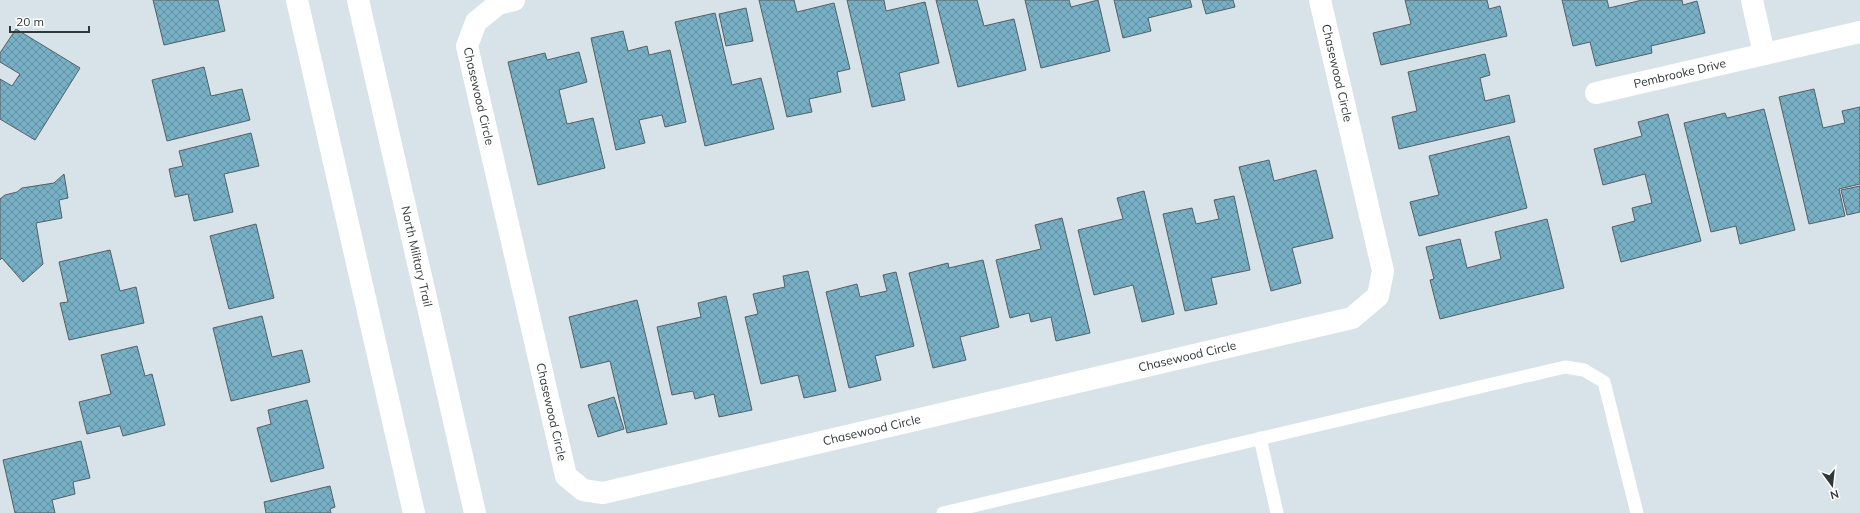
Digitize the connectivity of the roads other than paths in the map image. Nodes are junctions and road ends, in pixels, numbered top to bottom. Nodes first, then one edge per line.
1 (297, 0) edge
2 (358, 0) edge
3 (514, 0) edge
4 (1320, 0) edge
5 (1752, 0) edge
6 (1860, 32) edge
7 (1764, 54) junction
8 (1596, 92) dead end
9 (1260, 438) junction
10 (414, 513) edge
11 (475, 513) edge
12 (943, 513) edge
13 (1277, 513) edge
14 (1637, 513) edge

1 - 10 street
2 - 11 street, North Military Trail
3 - 4 street, Chasewood Circle
5 - 7 street
6 - 7 street, Pembrooke Drive
7 - 8 street, Pembrooke Drive
9 - 12 lane
9 - 13 lane
9 - 14 lane

